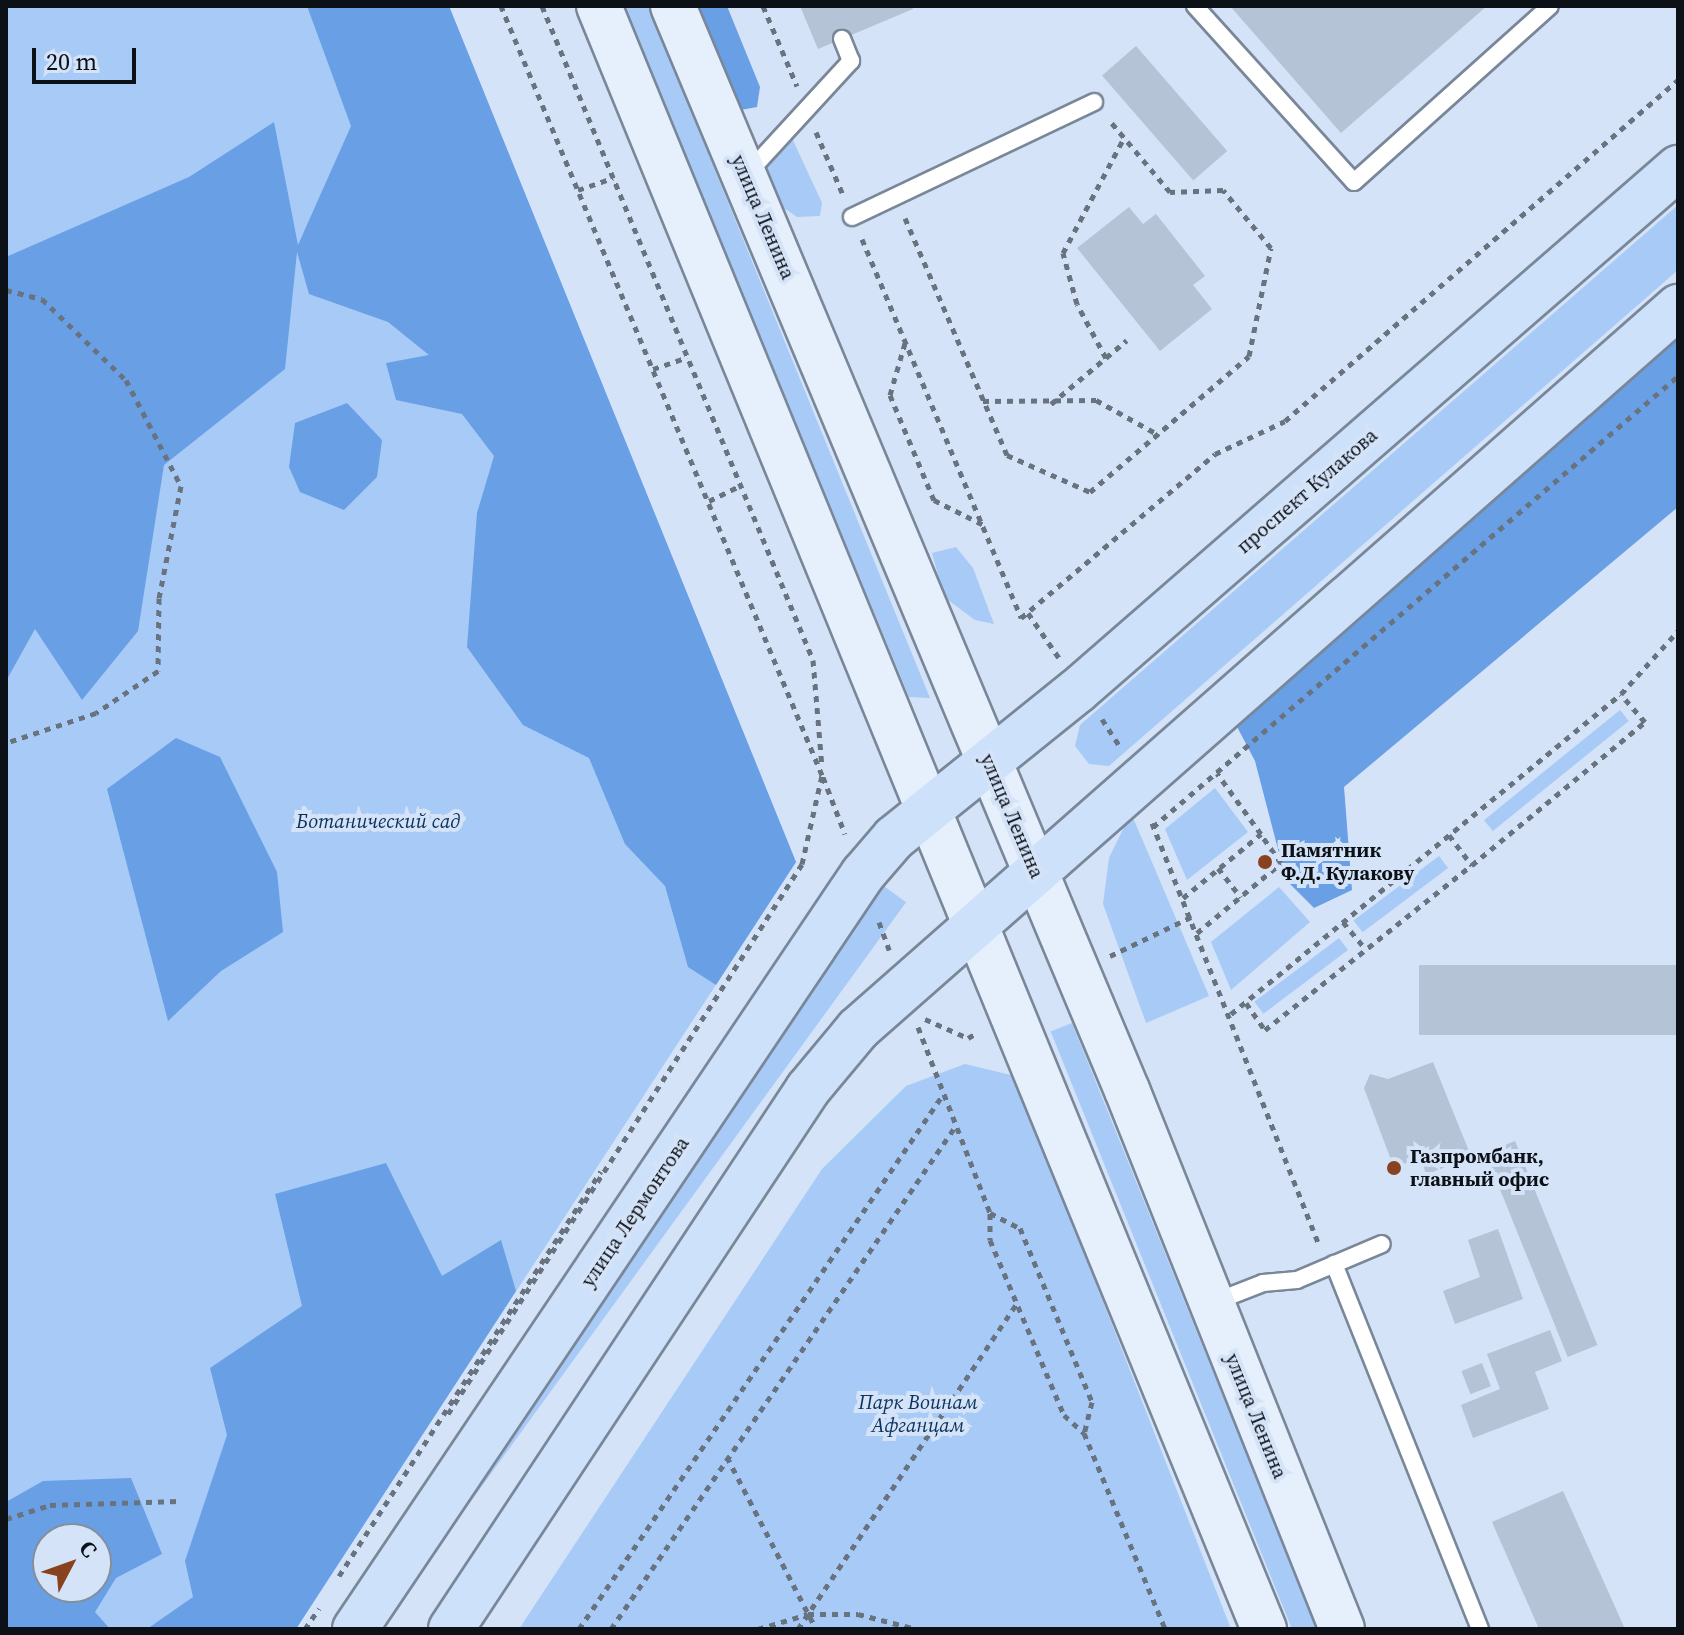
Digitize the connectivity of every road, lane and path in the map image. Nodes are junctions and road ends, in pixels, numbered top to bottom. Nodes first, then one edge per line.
1 (501, 6) edge
2 (599, 6) edge
3 (673, 6) edge
4 (763, 6) edge
5 (1195, 6) edge
6 (1550, 6) edge
7 (842, 39) dead end
8 (1678, 80) edge
9 (1094, 102) joint
10 (807, 109) junction
11 (1124, 138) junction
12 (1678, 168) edge
13 (746, 176) junction
14 (613, 178) dead end
15 (578, 190) junction
16 (896, 199) junction
17 (852, 217) junction
18 (6, 290) edge
19 (1678, 307) edge
20 (1127, 340) dead end
21 (905, 342) junction
22 (687, 357) dead end
23 (1106, 358) junction
24 (653, 369) junction
25 (1678, 376) edge
26 (983, 401) junction
27 (1051, 404) junction
28 (1159, 435) junction
29 (740, 486) dead end
30 (709, 501) junction
31 (983, 525) junction
32 (1028, 613) junction
33 (1678, 631) edge
34 (1064, 664) dead end
35 (1621, 694) junction
36 (1091, 703) dead end
37 (6, 743) edge
38 (1124, 756) dead end
39 (989, 760) junction
40 (1217, 773) junction
41 (929, 806) junction
42 (1147, 812) dead end
43 (1153, 827) junction
44 (1261, 834) junction
45 (1449, 835) junction
46 (1472, 865) junction
47 (1034, 868) junction
48 (1218, 868) junction
49 (1241, 897) junction
50 (1183, 898) junction
51 (976, 918) junction
52 (1343, 922) junction
53 (1197, 933) junction
54 (1365, 948) junction
55 (1246, 1003) junction
56 (1231, 1014) junction
57 (943, 1095) dead end
58 (955, 1126) dead end
59 (990, 1213) dead end
60 (1382, 1244) dead end
61 (1331, 1266) junction
62 (1017, 1303) junction
63 (1211, 1303) junction
64 (1084, 1433) dead end
65 (727, 1457) junction
66 (179, 1501) dead end
67 (6, 1519) edge
68 (333, 1590) dead end
69 (334, 1612) edge
70 (808, 1614) junction
71 (307, 1629) edge
72 (451, 1629) edge
73 (579, 1629) edge
74 (611, 1629) edge
75 (758, 1629) edge
76 (798, 1629) edge
77 (816, 1629) edge
78 (916, 1629) edge
79 (1264, 1629) edge
80 (1342, 1629) edge
81 (1480, 1629) edge

1 - 15 path
2 - 41 main road
3 - 13 main road, улица Ленина
4 - 10 path
5 - 6 lane
7 - 10 lane
8 - 32 path
9 - 11 path
9 - 16 lane
10 - 13 lane
10 - 17 path
11 - 23 path
11 - 28 path
12 - 39 main road, проспект Кулакова
13 - 39 main road, улица Ленина
14 - 15 path
15 - 24 path
16 - 17 lane
16 - 26 path
17 - 21 path
18 - 37 path
19 - 47 main road
20 - 23 path
21 - 31 path
21 - 31 path
22 - 24 path
23 - 27 path
24 - 30 path
25 - 40 path
26 - 27 path
26 - 28 path
27 - 28 path
29 - 30 path
30 - 68 path
31 - 32 path
32 - 34 path
33 - 35 path
35 - 45 path
35 - 46 path
36 - 38 path
39 - 41 main road, проспект Кулакова
39 - 47 main road, улица Ленина
40 - 43 path
40 - 44 path
41 - 51 main road
41 - 69 main road, улица Лермонтова
42 - 43 path
43 - 50 path
44 - 48 path
44 - 49 path
45 - 46 path
45 - 52 path
46 - 54 path
47 - 51 main road
47 - 63 main road, улица Ленина
48 - 49 path
48 - 50 path
49 - 53 path
50 - 53 path
51 - 72 main road
51 - 79 main road
52 - 54 path
52 - 55 path
53 - 56 path
54 - 55 path
55 - 56 path
56 - 61 path
57 - 73 path
58 - 65 path
59 - 62 path
60 - 61 lane
61 - 63 lane
61 - 81 lane
62 - 64 path
62 - 70 path
63 - 80 main road, улица Ленина
65 - 70 path
65 - 74 path
66 - 67 path
69 - 71 path
70 - 75 path
70 - 76 path
70 - 77 path
70 - 78 path

